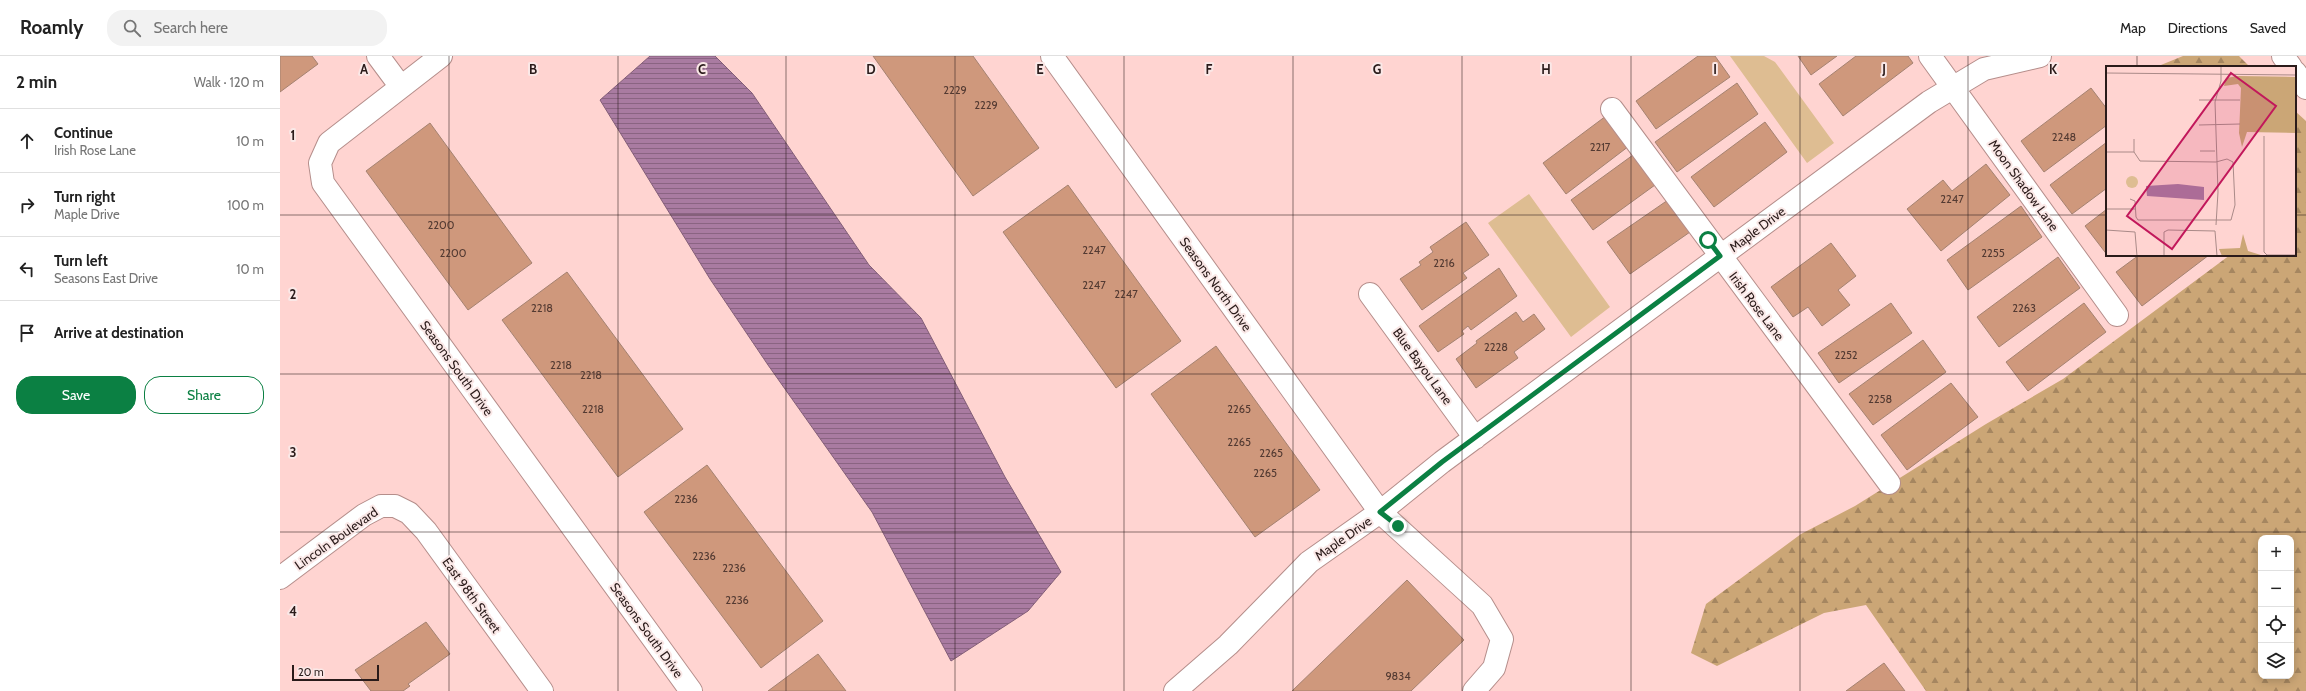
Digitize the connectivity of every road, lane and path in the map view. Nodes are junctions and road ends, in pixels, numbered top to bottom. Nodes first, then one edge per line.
1 (378, 56) edge
2 (441, 56) edge
3 (1052, 56) edge
4 (1930, 56) edge
5 (2040, 56) edge
6 (2283, 56) edge
7 (2290, 66) edge
8 (2296, 73) edge
9 (401, 87) junction
10 (1953, 87) junction
11 (2306, 88) edge
12 (1612, 109) dead end
13 (1720, 256) junction
14 (1370, 294) dead end
15 (2117, 314) dead end
16 (1475, 438) junction
17 (1889, 483) dead end
18 (395, 506) joint
19 (1380, 512) junction
20 (280, 578) edge
21 (542, 691) edge
22 (691, 691) edge
23 (1175, 691) edge
24 (1474, 691) edge

1 - 9 street
2 - 9 street, Seasons South Drive
3 - 19 street, Seasons North Drive
4 - 10 street, Moon Shadow Lane
5 - 10 street, Maple Drive
6 - 7 street
8 - 11 street
9 - 22 street, Seasons South Drive
10 - 13 street, Maple Drive
10 - 15 street, Moon Shadow Lane
12 - 13 street, Irish Rose Lane
13 - 16 street, Maple Drive
13 - 17 street, Irish Rose Lane
14 - 16 street, Blue Bayou Lane
16 - 19 street, Maple Drive
18 - 20 street, Lincoln Boulevard
18 - 21 street, East 98th Street
19 - 23 street, Maple Drive
19 - 24 street, Seasons North Drive

